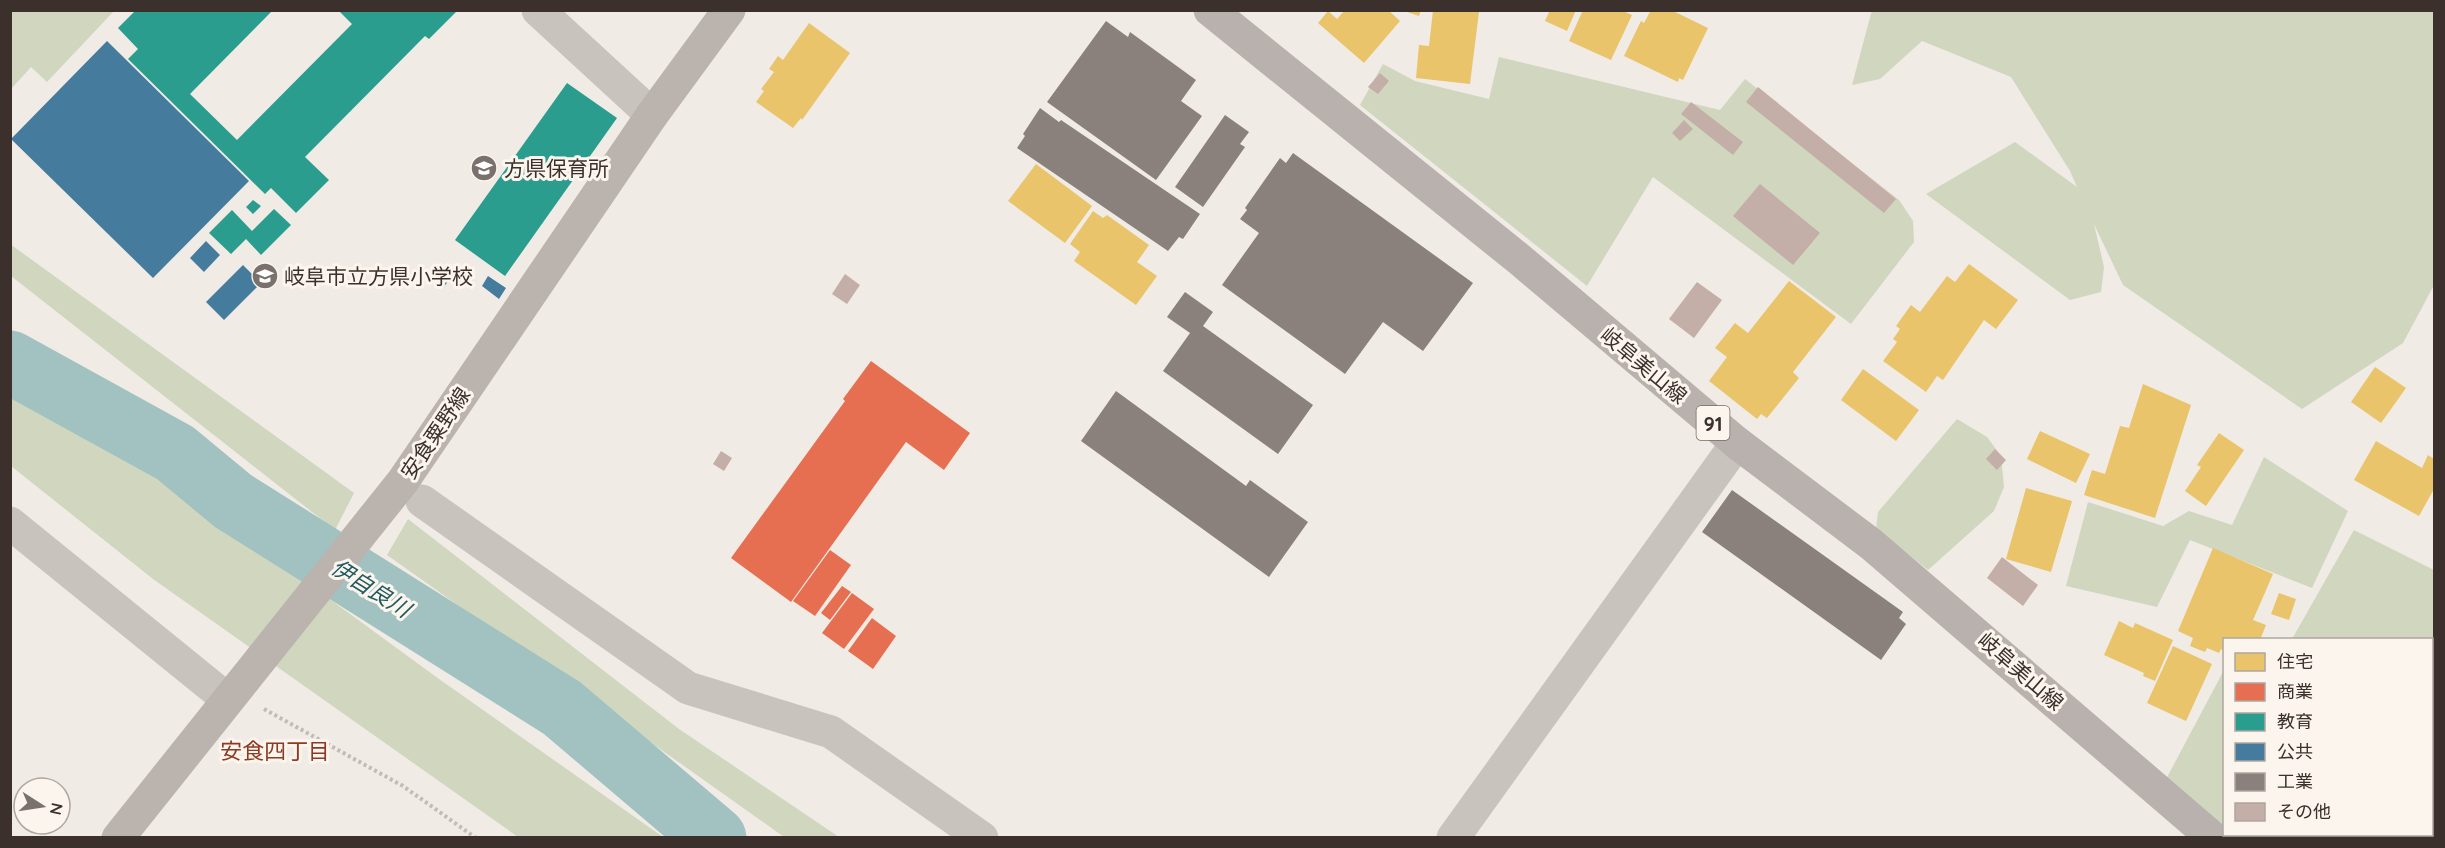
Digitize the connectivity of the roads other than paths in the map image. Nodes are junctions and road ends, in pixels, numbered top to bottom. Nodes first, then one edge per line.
1 (538, 10) edge
2 (729, 10) edge
3 (1210, 10) edge
4 (652, 114) junction
5 (1737, 443) junction
6 (412, 491) junction
7 (10, 523) edge
8 (235, 689) junction
9 (2204, 834) edge
10 (118, 837) edge
11 (982, 837) edge
12 (1452, 837) edge

1 - 4 street
2 - 4 main road, 安食粟野線
3 - 5 main road, 岐阜美山線 / 91
4 - 6 main road, 安食粟野線
5 - 9 main road, 岐阜美山線 / 91
5 - 12 street
6 - 8 main road, 安食粟野線
6 - 11 street
7 - 8 street
8 - 10 main road, 安食粟野線

